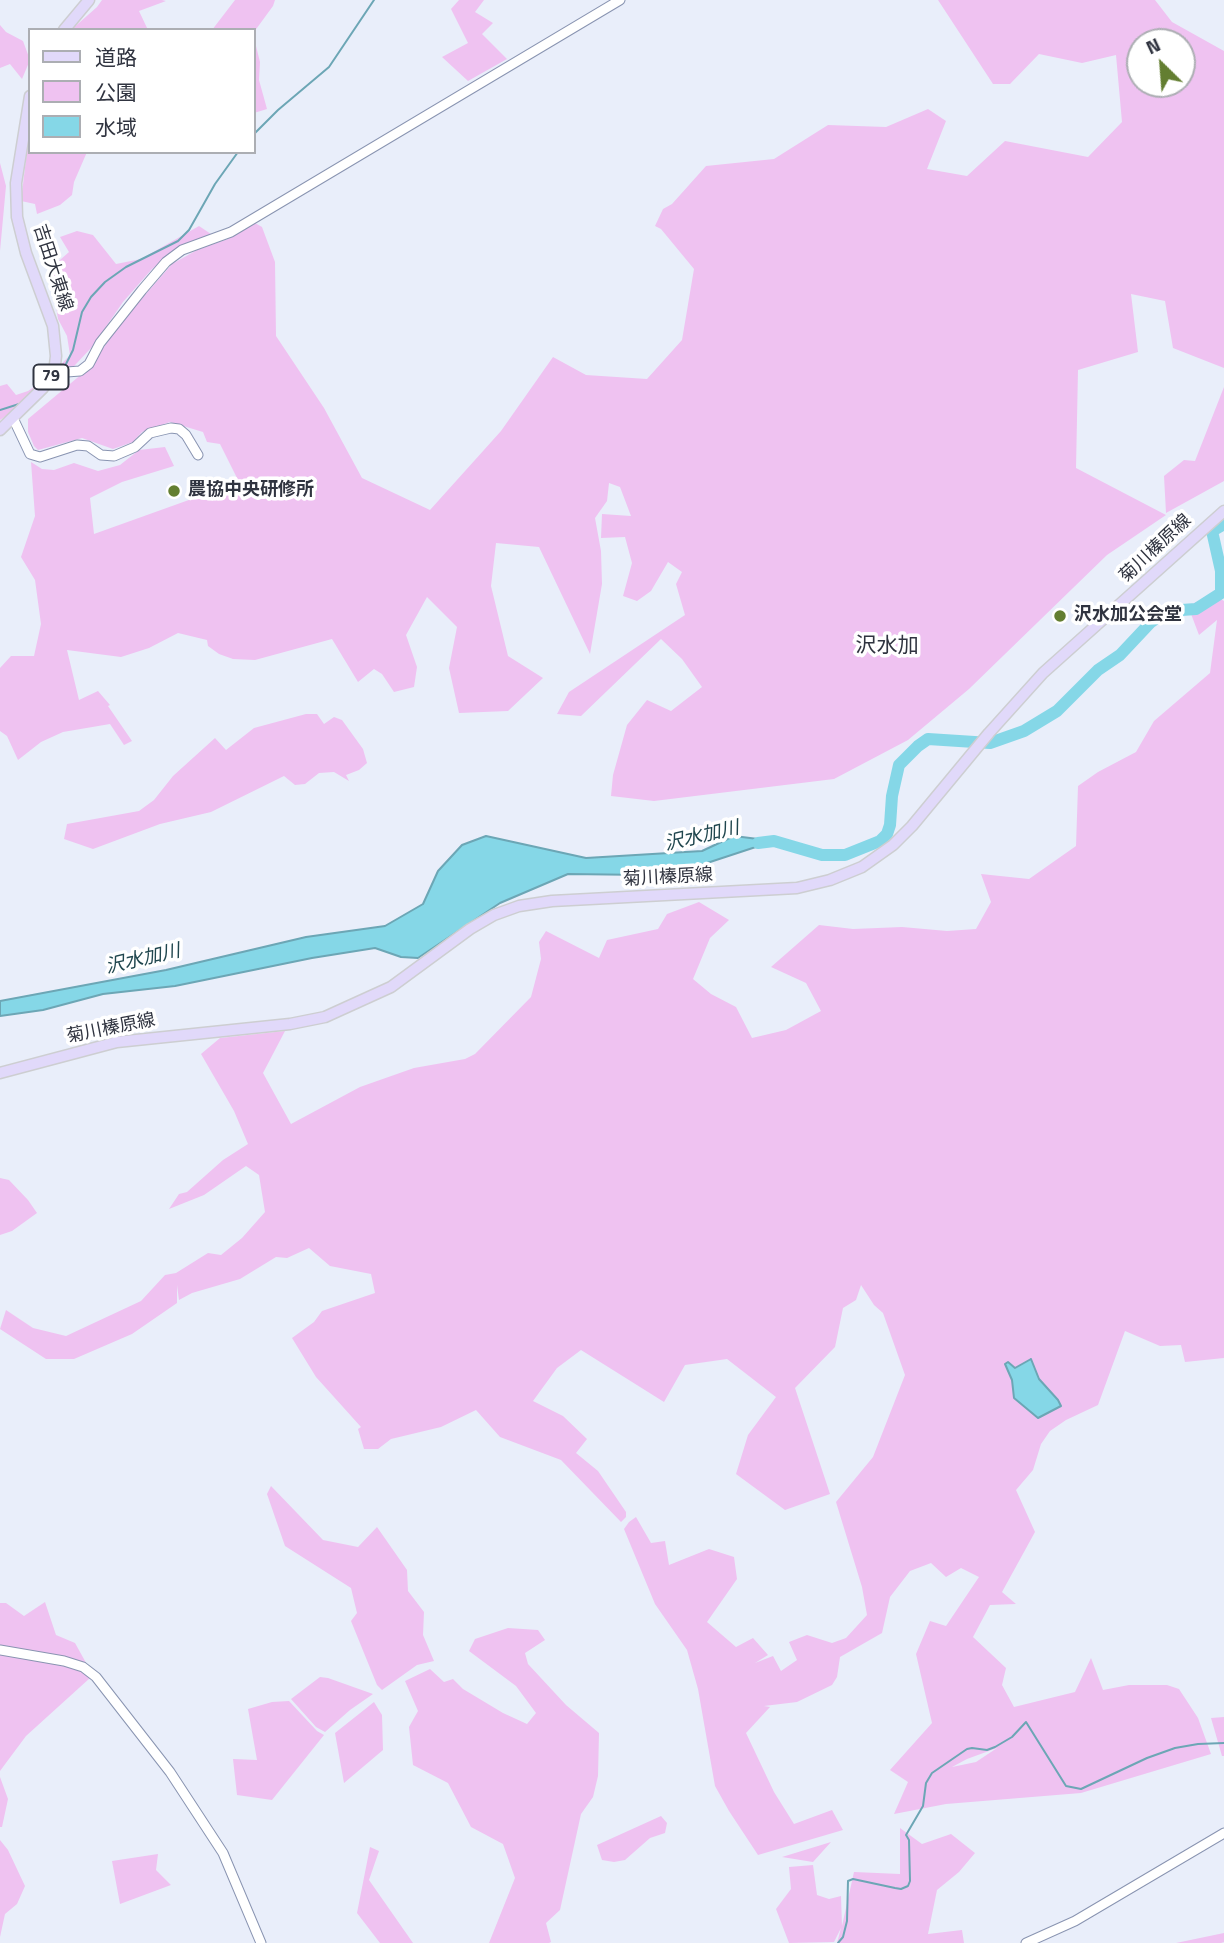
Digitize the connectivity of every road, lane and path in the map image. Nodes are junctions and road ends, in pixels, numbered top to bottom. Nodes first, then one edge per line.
1 (89, 0) edge
2 (620, 0) edge
3 (66, 28) edge
4 (28, 108) edge
5 (54, 373) junction
6 (13, 418) junction
7 (0, 430) edge
8 (198, 455) dead end
9 (1224, 511) edge
10 (0, 1073) edge
11 (0, 1650) edge
12 (1224, 1833) edge
13 (261, 1943) edge
14 (1026, 1943) edge

1 - 3 main road
2 - 5 street
4 - 5 main road, 吉田大東線 / 79
5 - 6 main road, 79
6 - 7 main road, 79
6 - 8 street
9 - 10 main road, 菊川榛原線
11 - 13 street
12 - 14 street

